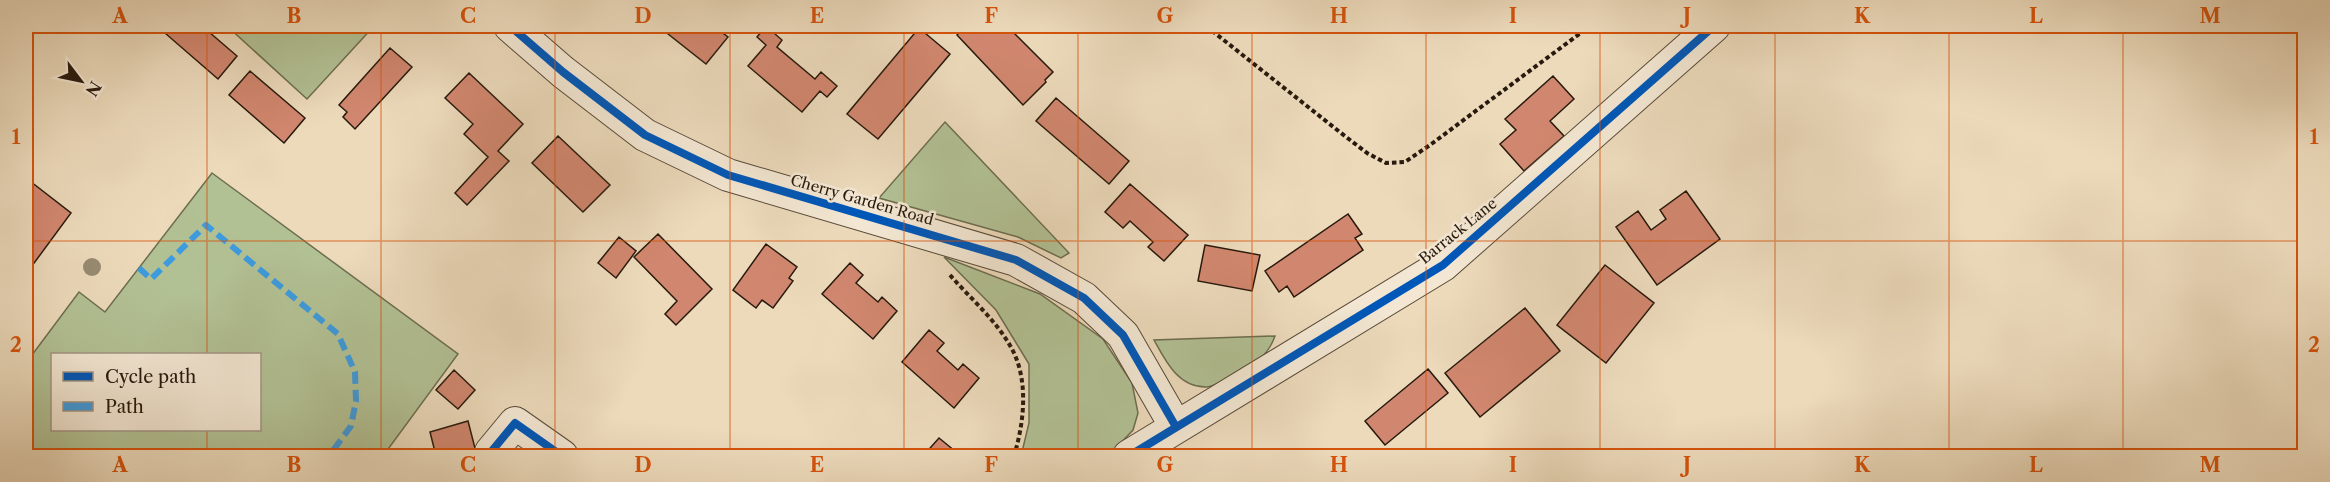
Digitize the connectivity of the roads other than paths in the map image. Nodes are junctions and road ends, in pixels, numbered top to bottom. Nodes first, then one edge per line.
1 (510, 26) edge
2 (1714, 26) edge
3 (1176, 427) junction
4 (491, 452) dead end
5 (562, 456) edge
6 (1129, 456) edge

1 - 3 street, Cherry Garden Road
2 - 3 street, Barrack Lane
3 - 6 street, Barrack Lane
4 - 5 street

